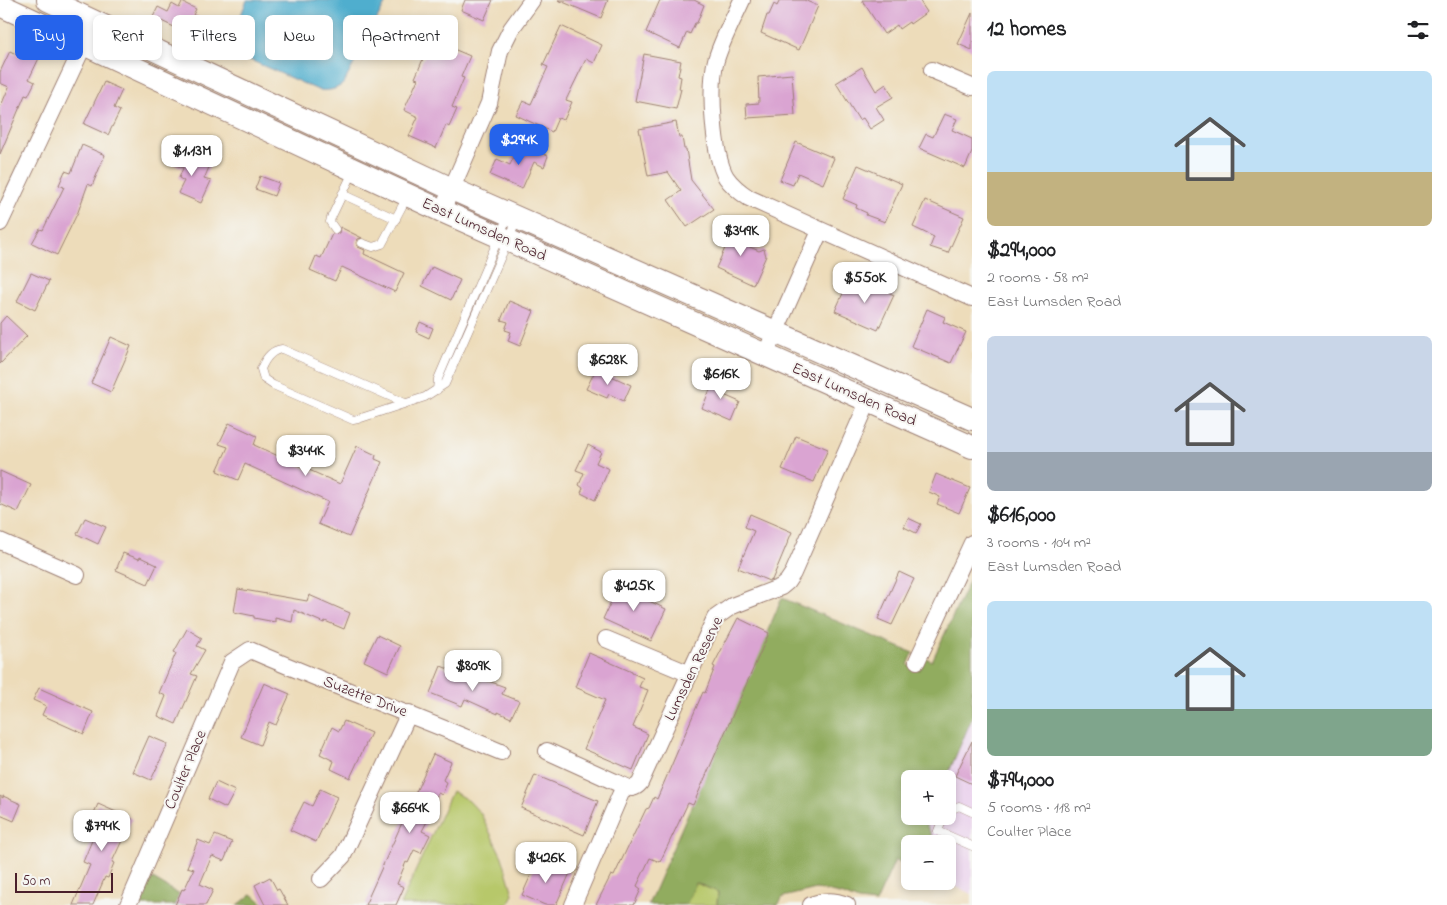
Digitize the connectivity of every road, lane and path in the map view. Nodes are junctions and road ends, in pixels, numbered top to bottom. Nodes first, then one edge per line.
1 (48, 0) edge
2 (532, 0) edge
3 (742, 0) edge
4 (0, 5) edge
5 (93, 20) edge
6 (93, 25) edge
7 (84, 43) junction
8 (162, 57) edge
9 (932, 70) dead end
10 (972, 87) edge
11 (351, 158) junction
12 (452, 189) junction
13 (342, 194) junction
14 (408, 195) junction
15 (442, 211) junction
16 (513, 216) junction
17 (396, 219) junction
18 (0, 222) edge
19 (335, 229) dead end
20 (820, 230) junction
21 (503, 239) junction
22 (362, 242) dead end
23 (972, 298) edge
24 (775, 332) junction
25 (765, 355) junction
26 (868, 402) junction
27 (405, 404) junction
28 (972, 419) edge
29 (972, 447) edge
30 (0, 541) edge
31 (972, 543) edge
32 (77, 575) dead end
33 (606, 639) dead end
34 (917, 661) dead end
35 (232, 662) joint
36 (690, 674) junction
37 (409, 714) junction
38 (547, 751) dead end
39 (501, 752) dead end
40 (624, 786) junction
41 (956, 807) edge
42 (972, 812) edge
43 (940, 825) edge
44 (972, 846) edge
45 (321, 879) dead end
46 (128, 905) edge
47 (573, 905) edge
48 (811, 905) edge
49 (847, 905) edge

1 - 5 main road, East Lumsden Road
2 - 12 street
3 - 20 street
4 - 7 main road, East Lumsden Road
6 - 7 street
7 - 11 main road, East Lumsden Road
7 - 18 street
8 - 11 main road, East Lumsden Road
9 - 10 street
11 - 12 main road, East Lumsden Road
11 - 13 lane
11 - 14 main road, East Lumsden Road
12 - 15 street
12 - 16 main road, East Lumsden Road
13 - 17 lane
13 - 19 lane
14 - 15 main road, East Lumsden Road
14 - 17 lane
15 - 21 main road, East Lumsden Road
16 - 21 lane
16 - 24 main road, East Lumsden Road
17 - 22 lane
20 - 23 street
20 - 24 street
21 - 25 main road, East Lumsden Road
21 - 27 lane
24 - 25 street
24 - 28 main road, East Lumsden Road
25 - 26 main road, East Lumsden Road
26 - 29 main road, East Lumsden Road
26 - 36 street, Lumsden Reserve
27 - 27 lane
30 - 32 street
31 - 34 street
33 - 36 street
35 - 37 street, Suzette Drive
35 - 46 street, Coulter Place
36 - 40 street, Lumsden Reserve
37 - 39 street, Suzette Drive
37 - 45 street
38 - 40 street
40 - 47 street
41 - 42 lane
43 - 44 lane
48 - 49 street

